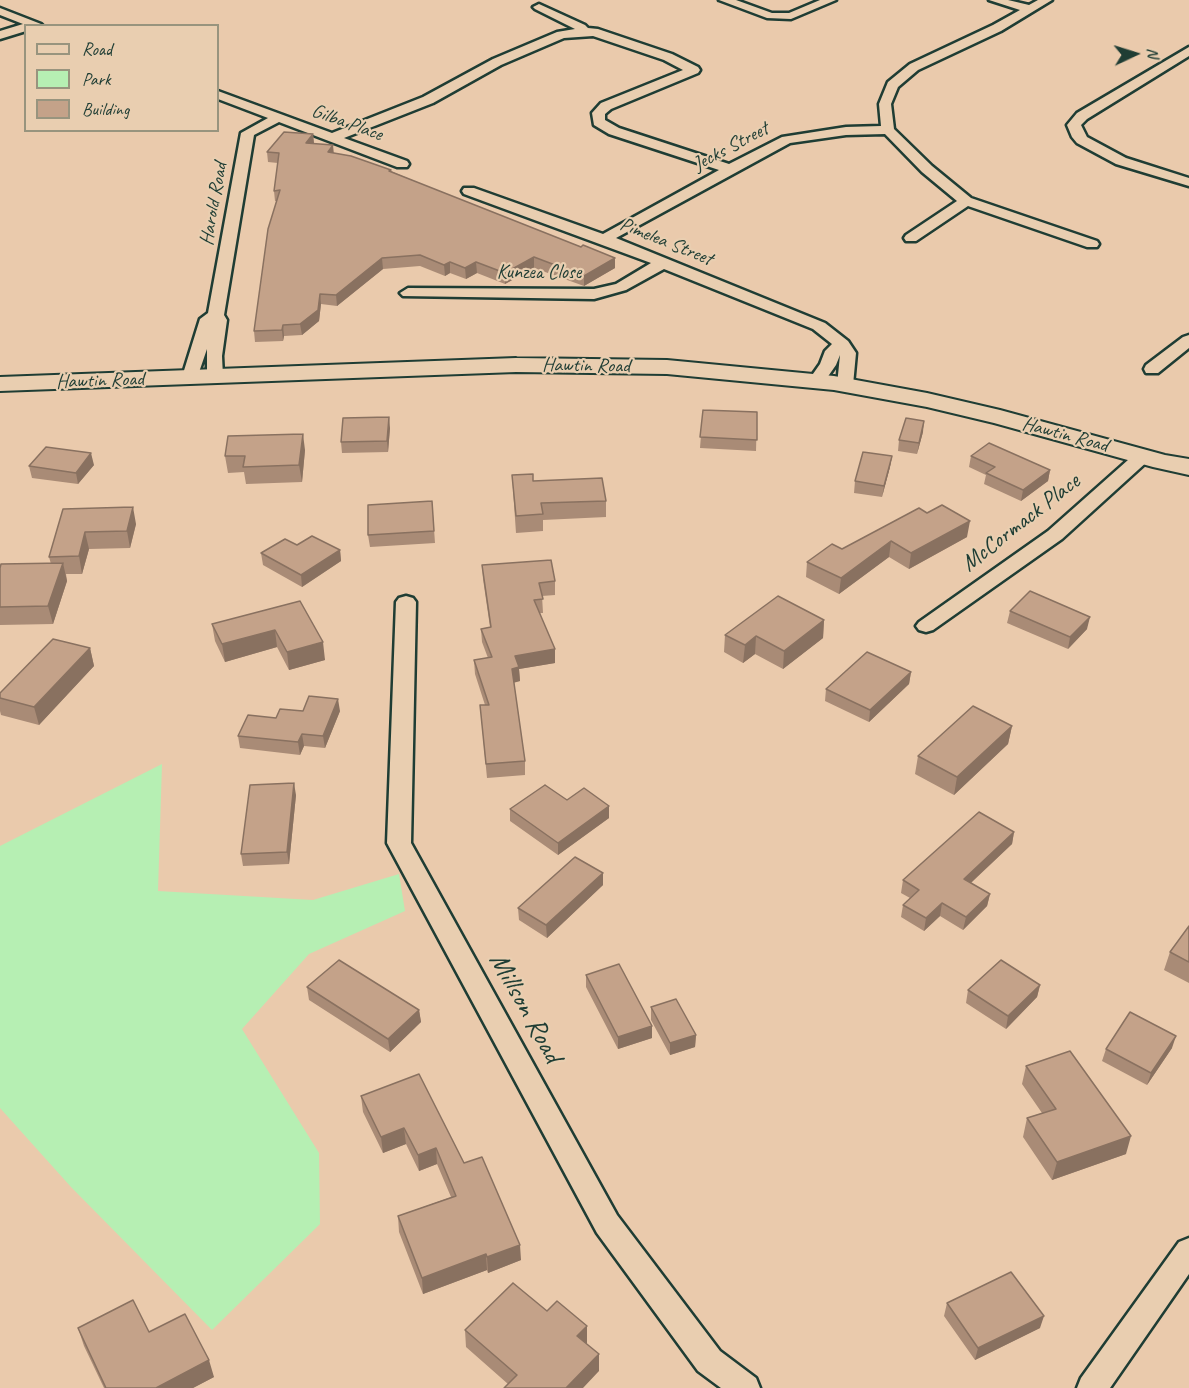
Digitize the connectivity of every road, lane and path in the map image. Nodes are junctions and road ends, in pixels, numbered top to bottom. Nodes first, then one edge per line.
1 (725, 0) edge
2 (830, 0) edge
3 (995, 0) edge
4 (1046, 0) edge
5 (538, 7) dead end
6 (1030, 9) junction
7 (0, 11) edge
8 (28, 24) edge
9 (24, 28) edge
10 (584, 32) junction
11 (0, 35) edge
12 (1189, 51) edge
13 (219, 95) edge
14 (278, 118) junction
15 (888, 130) junction
16 (331, 138) junction
17 (402, 164) dead end
18 (730, 169) junction
19 (1189, 183) edge
20 (468, 190) dead end
21 (966, 201) junction
22 (910, 238) dead end
23 (604, 239) junction
24 (1092, 244) dead end
25 (663, 263) junction
26 (408, 293) dead end
27 (216, 315) junction
28 (1189, 340) edge
29 (842, 344) junction
30 (1152, 369) dead end
31 (190, 377) junction
32 (215, 377) junction
33 (816, 381) junction
34 (0, 384) edge
35 (845, 385) junction
36 (1153, 459) junction
37 (1189, 467) edge
38 (1189, 476) edge
39 (406, 602) dead end
40 (926, 626) dead end
41 (1189, 1251) edge
42 (745, 1388) edge
43 (1092, 1388) edge

1 - 2 street
3 - 6 street
4 - 6 street
5 - 10 street
6 - 15 street
7 - 8 street
9 - 11 street
10 - 16 street
10 - 18 street
12 - 19 street
13 - 14 street, Gilba Place
14 - 16 street, Gilba Place
14 - 27 street, Harold Road
15 - 18 street, Jecks Street
15 - 21 street
16 - 17 street, Gilba Place
18 - 23 street, Jecks Street
20 - 23 street, Pimelea Street
21 - 22 street
21 - 24 street
23 - 25 street, Pimelea Street
25 - 26 street, Kunzea Close
25 - 29 street, Pimelea Street
27 - 31 street, Harold Road
27 - 32 street, Harold Road
28 - 30 street
29 - 33 street
29 - 35 street
31 - 32 main road, Hawtin Road
31 - 34 main road, Hawtin Road
32 - 33 main road, Hawtin Road
33 - 35 main road, Hawtin Road
35 - 36 main road, Hawtin Road
36 - 37 main road, Hawtin Road
36 - 38 main road, Hawtin Road
36 - 40 street, McCormack Place
39 - 42 street, Millson Road
41 - 43 street

